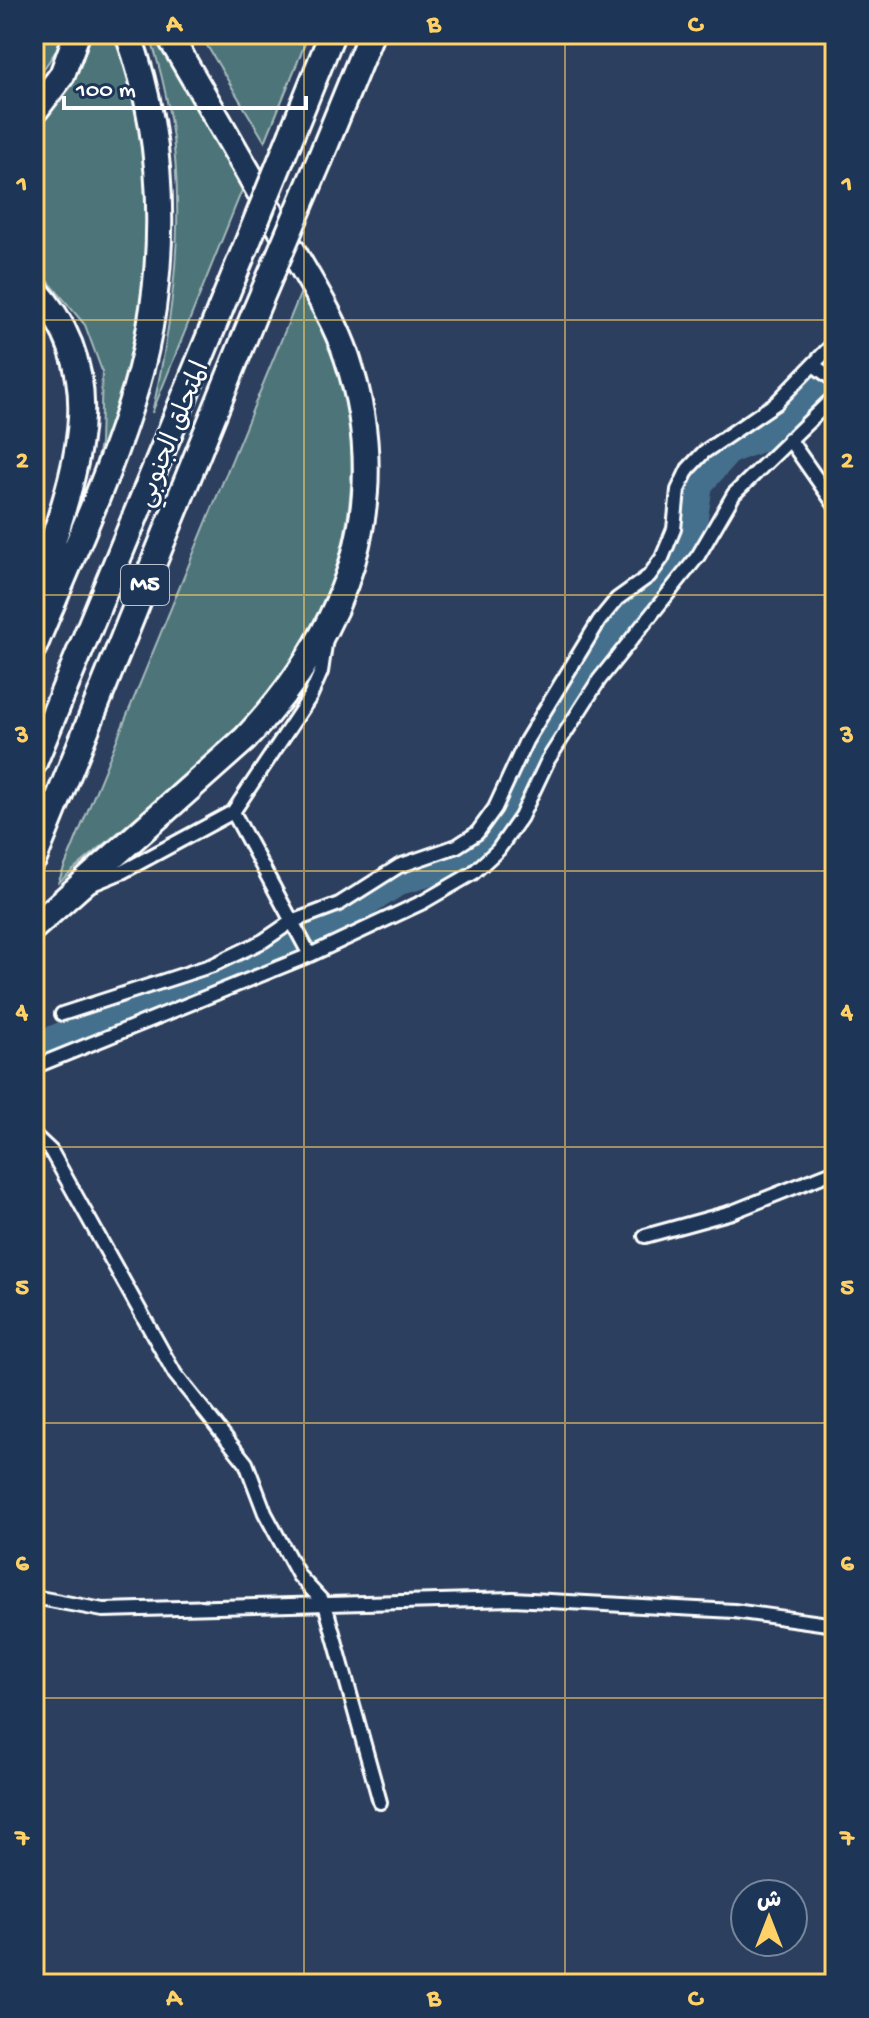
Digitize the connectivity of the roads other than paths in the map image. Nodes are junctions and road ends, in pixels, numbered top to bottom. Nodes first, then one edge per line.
1 (77, 34) edge
2 (128, 34) edge
3 (168, 34) edge
4 (332, 34) edge
5 (371, 34) edge
6 (34, 112) edge
7 (34, 288) edge
8 (835, 342) edge
9 (815, 366) junction
10 (835, 381) edge
11 (835, 396) edge
12 (789, 439) junction
13 (835, 505) edge
14 (34, 604) edge
15 (327, 631) junction
16 (34, 647) edge
17 (34, 763) edge
18 (233, 812) junction
19 (34, 859) edge
20 (75, 889) junction
21 (291, 922) junction
22 (34, 927) edge
23 (310, 955) junction
24 (62, 1014) dead end
25 (34, 1067) edge
26 (34, 1135) edge
27 (835, 1171) edge
28 (645, 1236) dead end
29 (34, 1597) edge
30 (325, 1604) junction
31 (835, 1625) edge
32 (380, 1802) dead end

1 - 6 highway
2 - 16 highway
3 - 15 highway
4 - 17 highway, المتحلق الجنوبي / M5, bridge
5 - 19 highway, المتحلق الجنوبي / M5, bridge
7 - 14 highway
8 - 9 street
9 - 10 street
9 - 21 street
11 - 12 street
12 - 13 street
12 - 23 street
15 - 18 street
15 - 20 highway
18 - 20 street
18 - 21 street
20 - 22 highway
21 - 23 street
21 - 24 street
23 - 25 street
26 - 30 street
27 - 28 street
29 - 30 street
30 - 31 street
30 - 32 street

